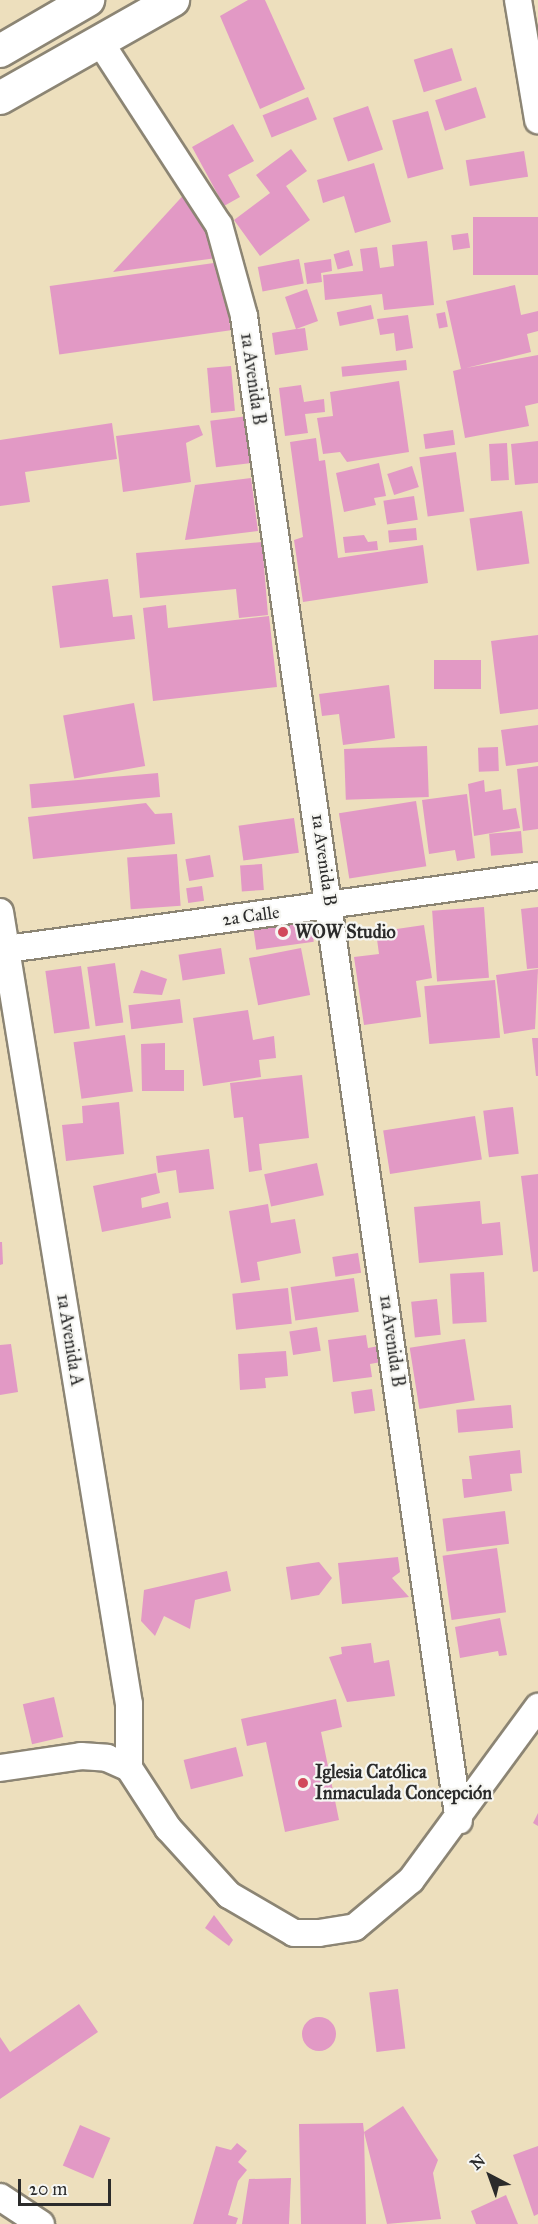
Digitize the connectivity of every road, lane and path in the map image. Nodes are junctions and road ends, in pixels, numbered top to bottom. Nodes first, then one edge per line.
1 (88, 0) edge
2 (173, 0) edge
3 (525, 5) edge
4 (100, 42) junction
5 (0, 51) edge
6 (0, 98) edge
7 (538, 120) edge
8 (538, 876) edge
9 (330, 905) junction
10 (0, 912) edge
11 (3, 950) edge
12 (538, 1707) edge
13 (0, 1768) edge
14 (129, 1768) junction
15 (459, 1821) junction
16 (0, 2197) edge
17 (41, 2224) edge

1 - 5 street
2 - 4 street
3 - 7 street
4 - 6 street
4 - 9 street, 1a Avenida B
8 - 9 street, 2a Calle
9 - 11 street, 2a Calle
9 - 15 street, 1a Avenida B
10 - 11 street, 1a Avenida A
11 - 14 street, 1a Avenida A
12 - 15 street
13 - 14 street
14 - 15 street
16 - 17 street

